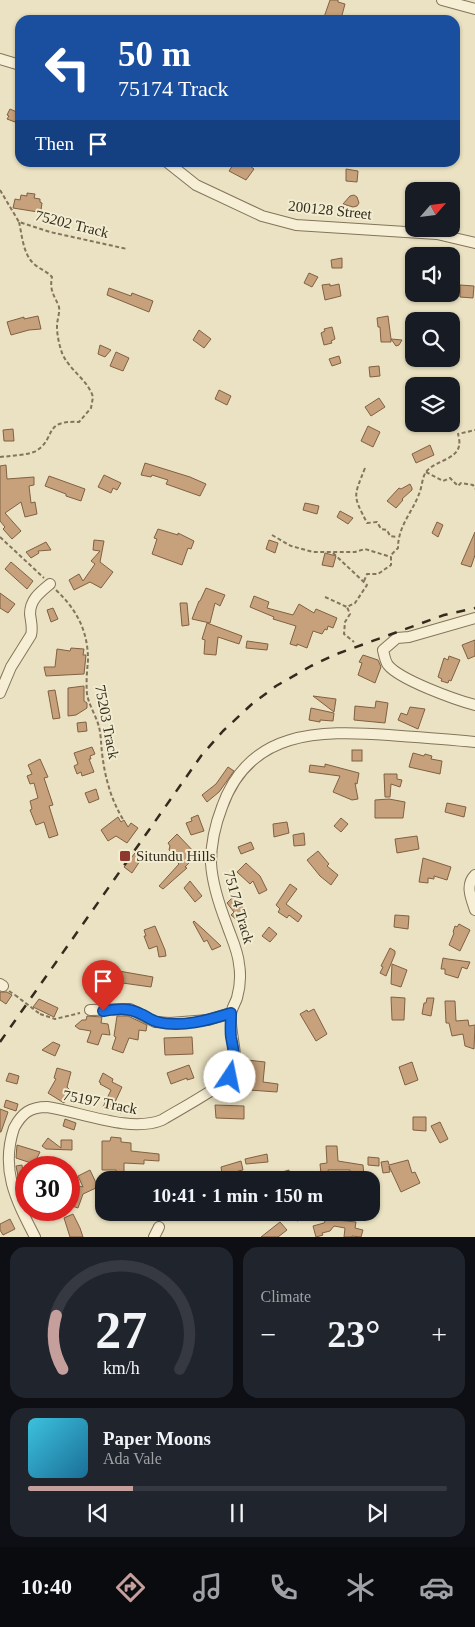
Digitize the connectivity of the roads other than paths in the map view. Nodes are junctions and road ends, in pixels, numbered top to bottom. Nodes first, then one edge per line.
1 (442, 0) edge
2 (475, 9) edge
3 (0, 59) edge
4 (15, 64) edge
5 (173, 167) edge
6 (475, 243) edge
7 (50, 584) road end
8 (475, 618) edge
9 (0, 692) edge
10 (475, 705) edge
11 (475, 742) edge
12 (475, 875) edge
13 (475, 910) edge
14 (90, 1010) road end
15 (231, 1013) junction
16 (35, 1237) edge

1 - 2 street
3 - 4 street
5 - 6 street, 200128 Street
7 - 9 street
8 - 10 street
11 - 15 street, 75174 Track
12 - 13 street
14 - 15 street
15 - 16 street, 75197 Track

